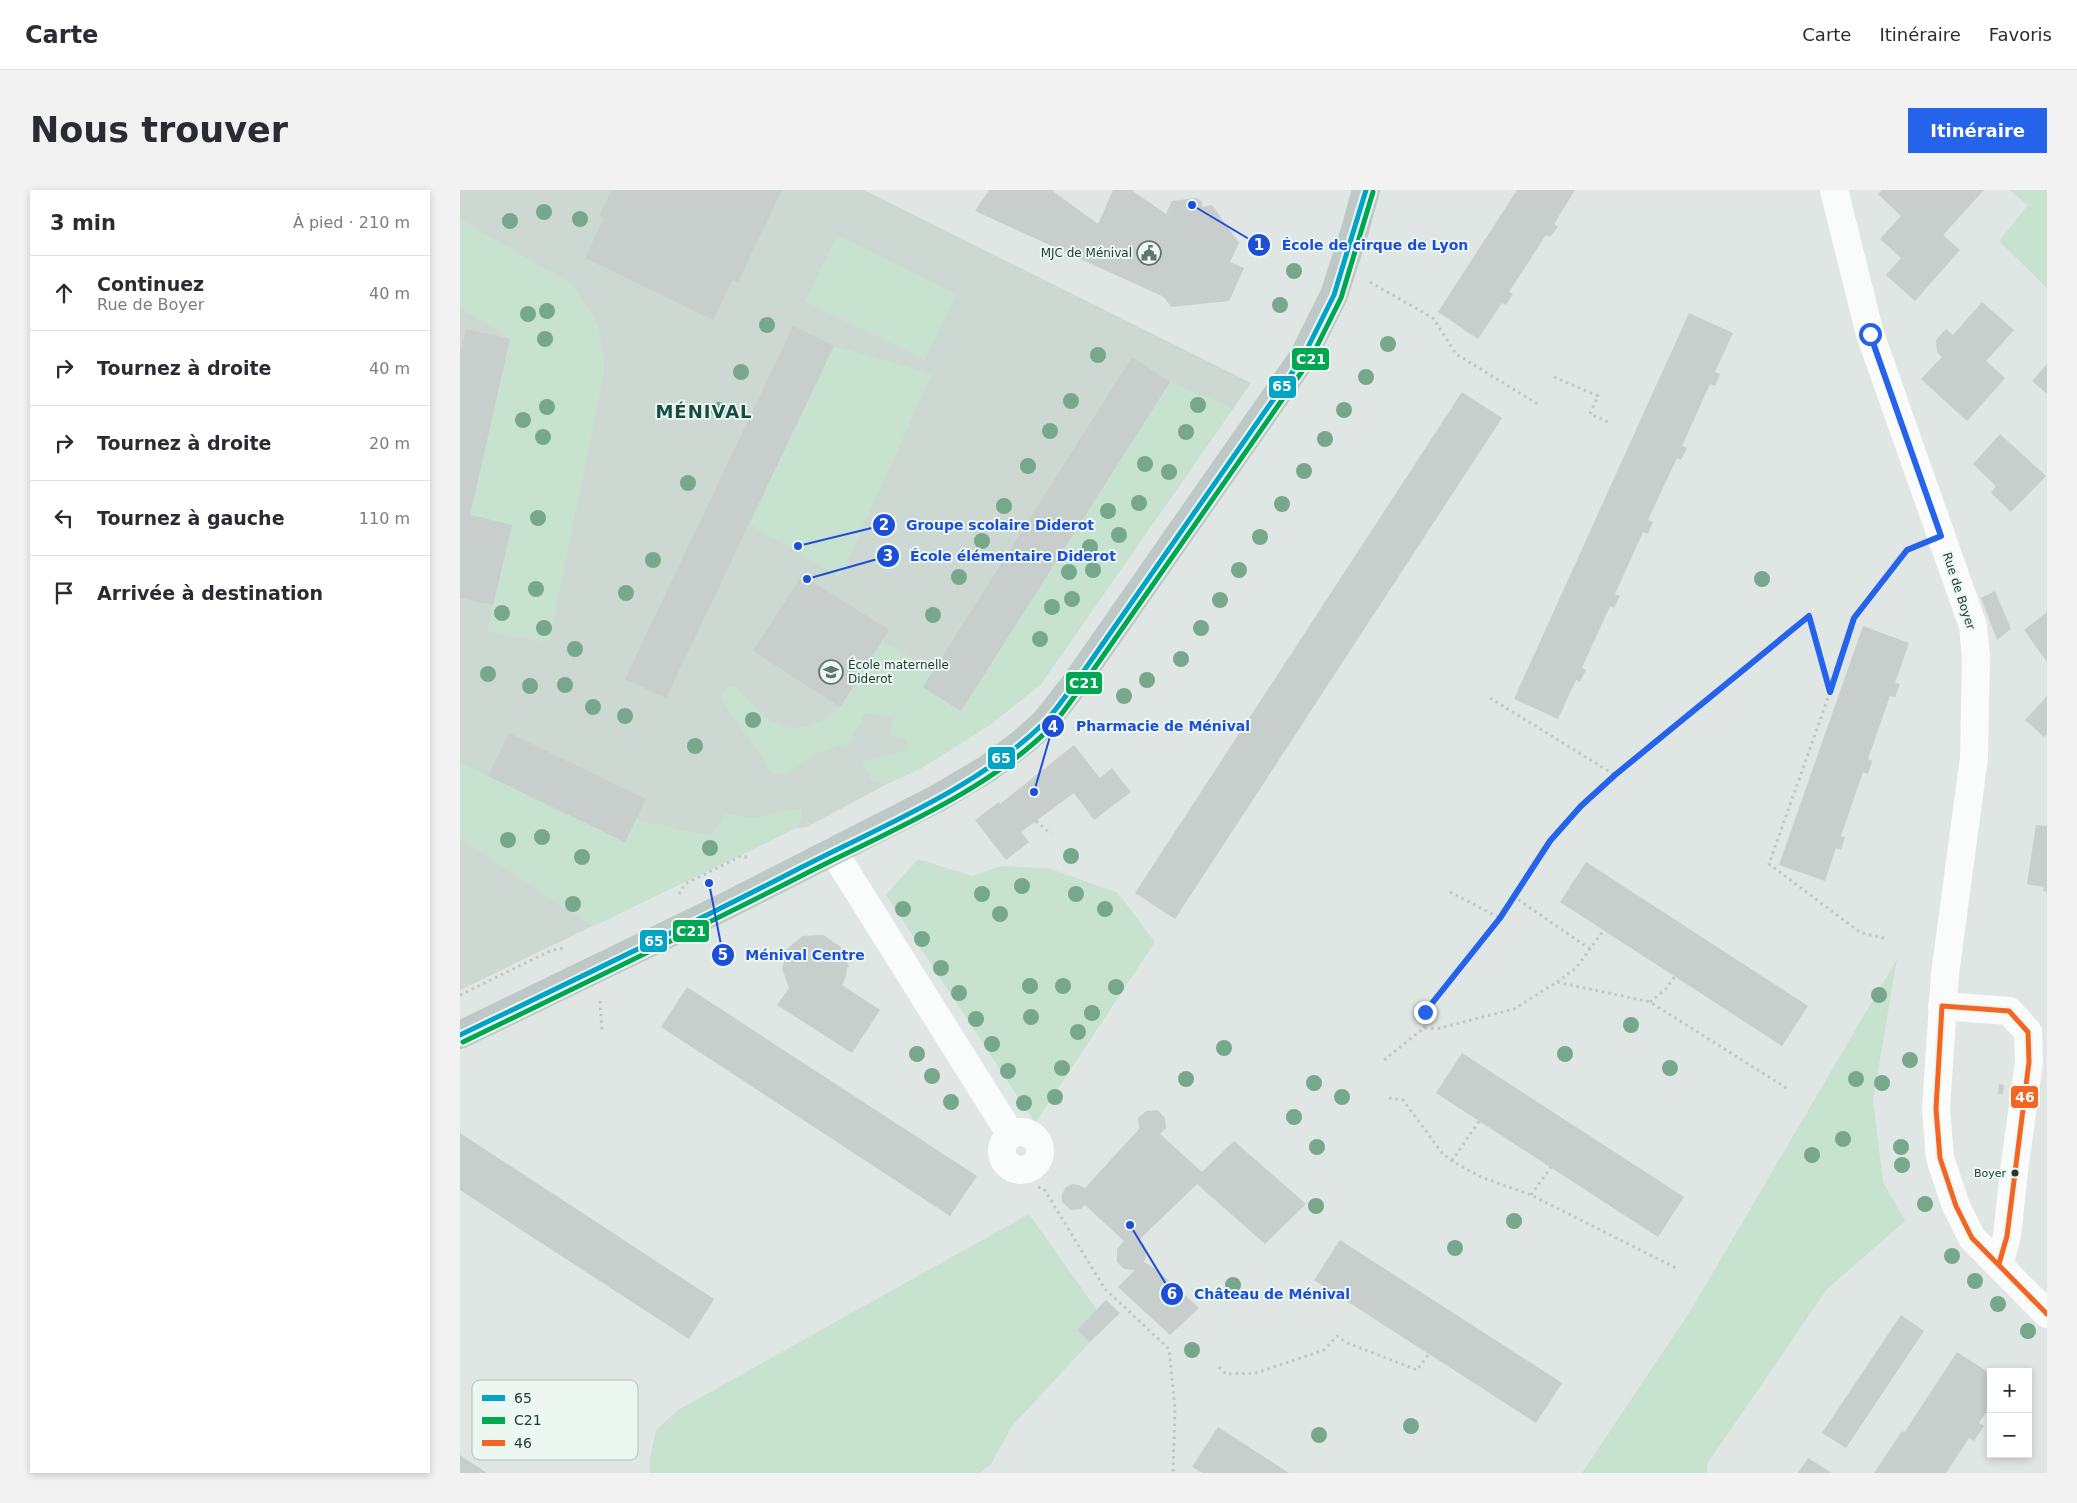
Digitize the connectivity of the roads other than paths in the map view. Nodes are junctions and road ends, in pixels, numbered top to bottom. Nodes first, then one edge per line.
1 (1366, 190) edge
2 (1834, 190) edge
3 (833, 851) junction
4 (1942, 1006) junction
5 (460, 1035) edge
6 (1011, 1135) dead end
7 (1999, 1264) junction
8 (2047, 1314) edge

1 - 3 main road
2 - 4 street, Rue de Boyer
3 - 5 main road
3 - 6 street
4 - 7 street, Rue de Boyer
4 - 7 street
7 - 8 street, Rue de Boyer

